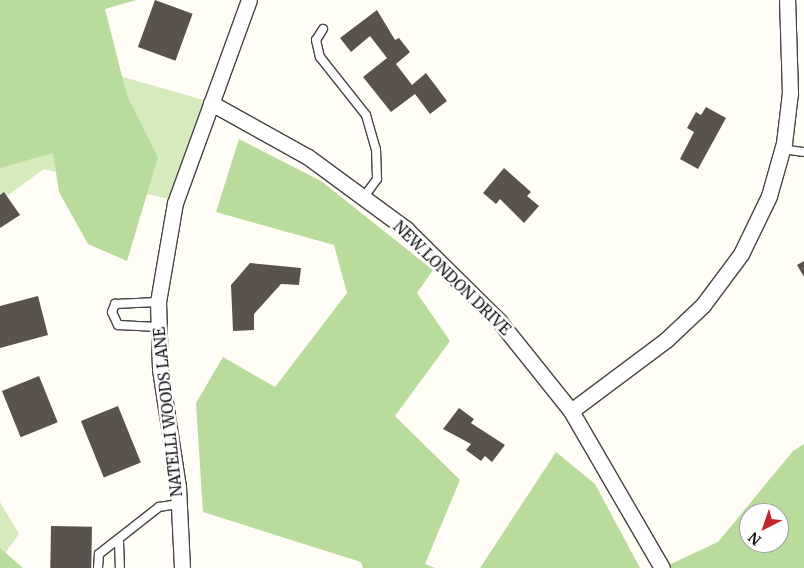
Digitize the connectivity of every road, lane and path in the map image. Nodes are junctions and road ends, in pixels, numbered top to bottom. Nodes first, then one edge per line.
1 (249, 0) edge
2 (787, 0) edge
3 (323, 29) dead end
4 (211, 103) junction
5 (782, 149) junction
6 (804, 152) edge
7 (363, 198) junction
8 (158, 302) junction
9 (158, 327) junction
10 (571, 411) junction
11 (179, 504) junction
12 (119, 542) junction
13 (98, 568) edge
14 (120, 568) edge
15 (182, 568) edge
16 (662, 568) edge

1 - 4 street, NATELLI WOODS LANE
2 - 5 street
3 - 7 lane
4 - 7 street, NEW LONDON DRIVE
4 - 8 street, NATELLI WOODS LANE
5 - 6 lane
5 - 10 street
7 - 10 street, NEW LONDON DRIVE
8 - 9 street, NATELLI WOODS LANE
8 - 9 lane
9 - 11 street, NATELLI WOODS LANE
10 - 16 street, NEW LONDON DRIVE
11 - 12 lane
11 - 15 street, NATELLI WOODS LANE
12 - 13 lane
12 - 14 lane

